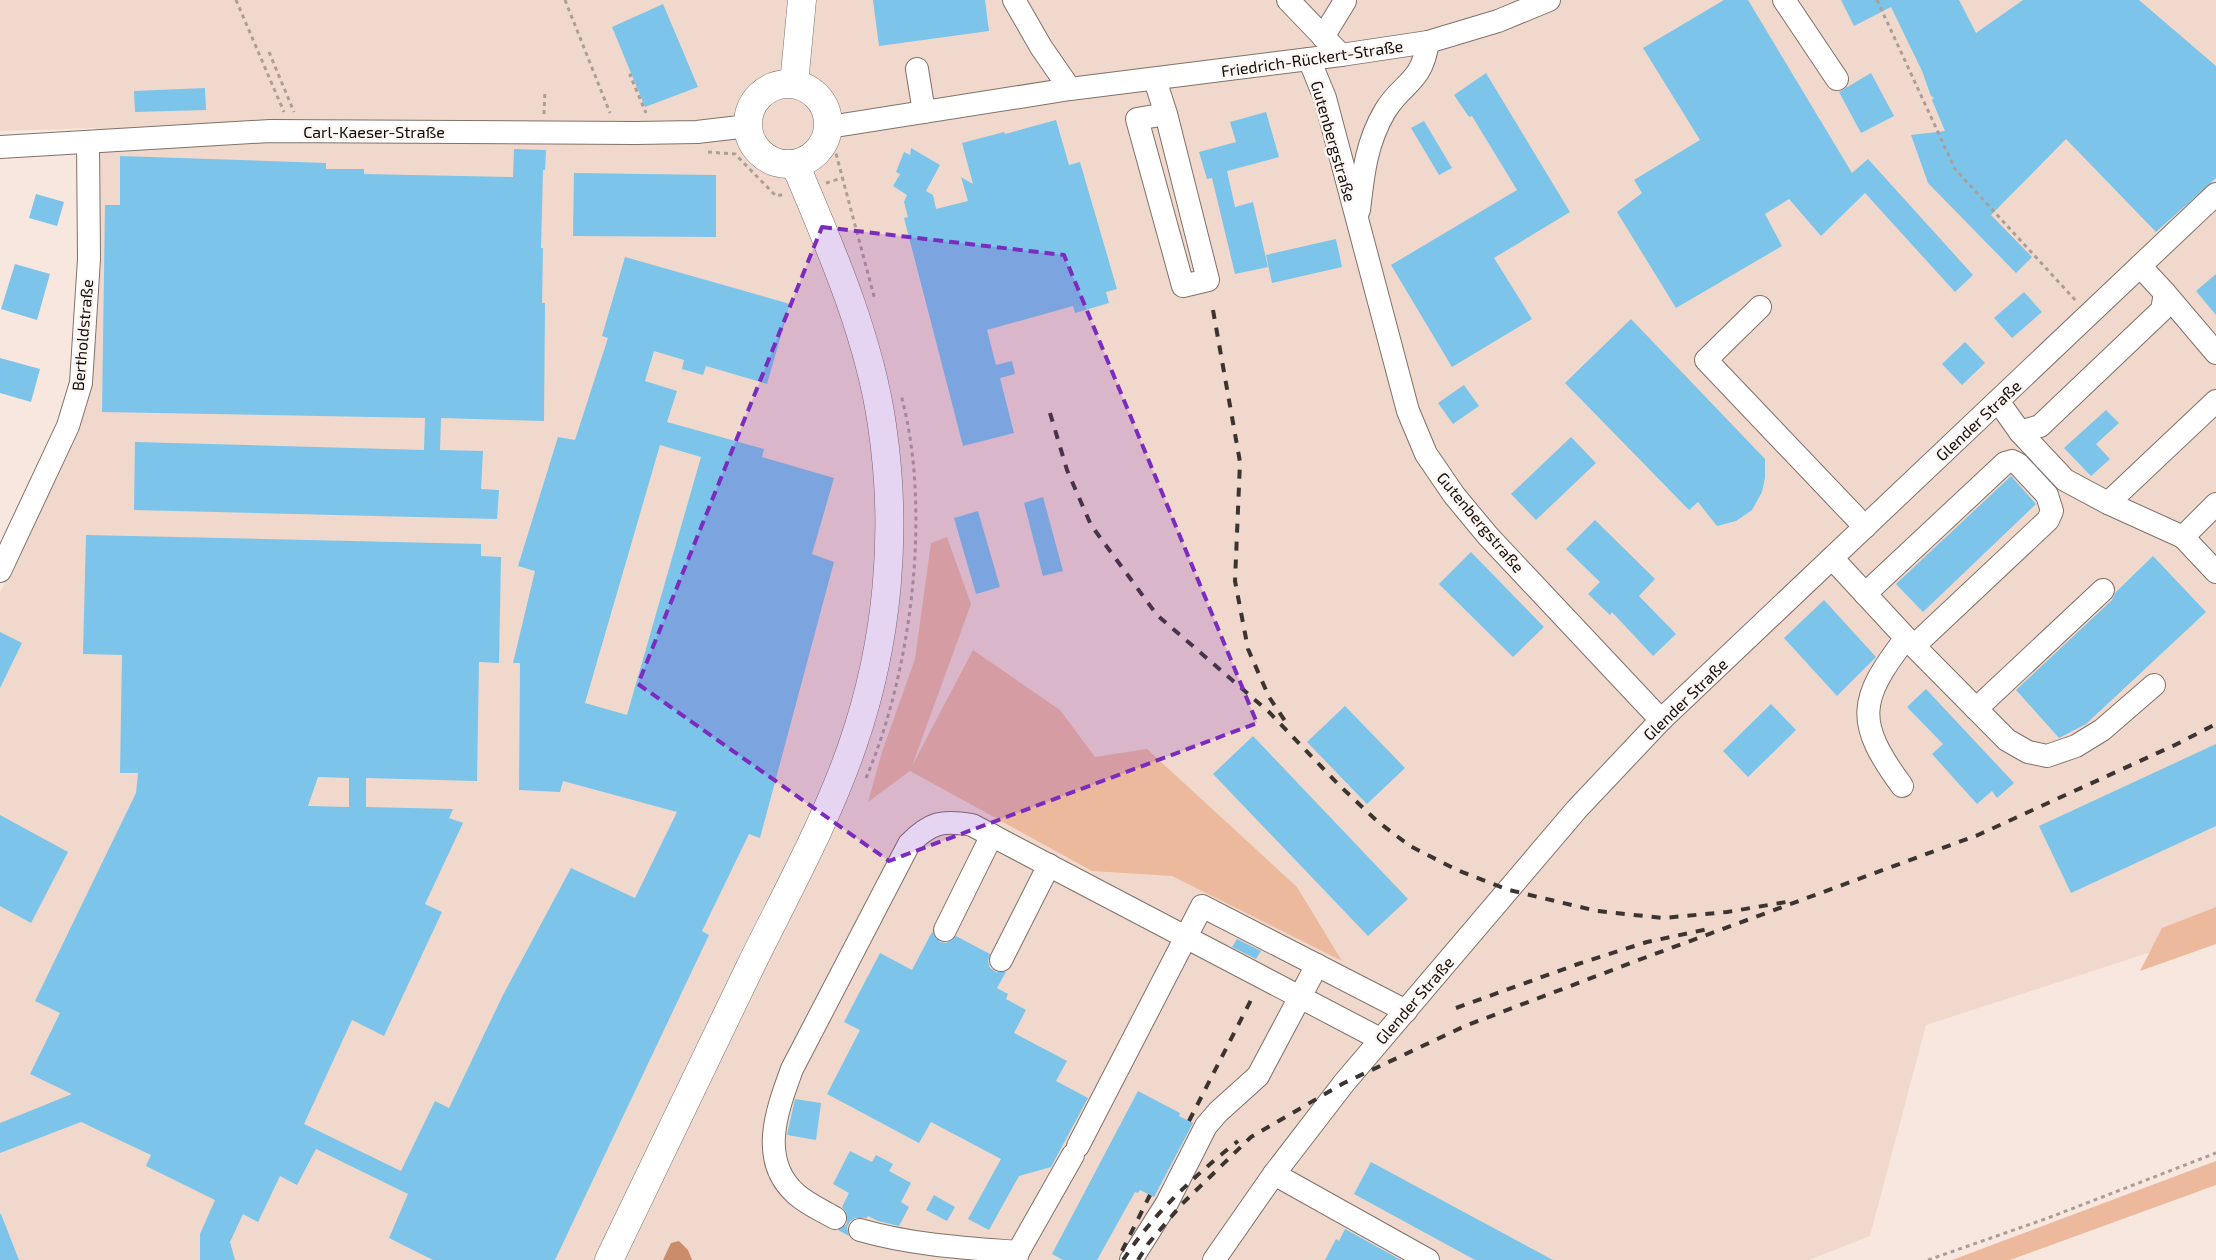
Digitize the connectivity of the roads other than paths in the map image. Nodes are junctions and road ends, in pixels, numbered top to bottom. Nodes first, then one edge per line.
1 (802, 0) edge
2 (1014, 0) edge
3 (1288, 0) edge
4 (1345, 0) edge
5 (1549, 0) edge
6 (1784, 0) edge
7 (1323, 38) junction
8 (1428, 42) junction
9 (1341, 55) junction
10 (1309, 59) junction
11 (917, 69) dead end
12 (1837, 79) dead end
13 (1155, 80) junction
14 (794, 84) junction
15 (1070, 89) junction
16 (924, 112) junction
17 (1166, 114) junction
18 (748, 126) junction
19 (829, 127) junction
20 (88, 142) junction
21 (0, 147) edge
22 (795, 164) junction
23 (2214, 200) edge
24 (1358, 224) junction
25 (2140, 266) junction
26 (2165, 293) junction
27 (1760, 307) dead end
28 (2216, 353) edge
29 (1998, 401) junction
30 (2216, 401) edge
31 (2020, 432) junction
32 (2108, 503) junction
33 (2216, 504) edge
34 (1865, 527) junction
35 (2183, 537) junction
36 (1832, 558) junction
37 (1, 565) edge
38 (2216, 572) edge
39 (2104, 590) dead end
40 (1865, 594) junction
41 (1910, 642) junction
42 (2154, 685) dead end
43 (1976, 709) junction
44 (1661, 720) junction
45 (1902, 786) dead end
46 (992, 836) junction
47 (1049, 865) junction
48 (945, 930) dead end
49 (1185, 937) junction
50 (1001, 960) dead end
51 (1317, 965) junction
52 (1300, 997) junction
53 (1406, 1011) junction
54 (1380, 1039) junction
55 (1274, 1174) junction
56 (835, 1218) dead end
57 (860, 1230) dead end
58 (1017, 1256) edge
59 (609, 1260) edge
60 (1131, 1260) edge
61 (1214, 1260) edge
62 (1428, 1260) edge

1 - 14 main road
2 - 15 street
3 - 7 street
4 - 7 street
5 - 8 street, Friedrich-Rückert-Straße
6 - 12 street
7 - 9 street
8 - 9 street, Friedrich-Rückert-Straße
8 - 24 street, Gutenbergstraße
9 - 10 street, Friedrich-Rückert-Straße
10 - 13 street, Friedrich-Rückert-Straße
10 - 24 street, Gutenbergstraße
11 - 16 street
13 - 15 street, Friedrich-Rückert-Straße
13 - 17 street
14 - 18 main road
14 - 19 main road
15 - 16 street, Friedrich-Rückert-Straße
16 - 19 street, Friedrich-Rückert-Straße
17 - 17 street
18 - 20 street, Carl-Kaeser-Straße
18 - 22 main road
19 - 22 main road
20 - 21 street, Carl-Kaeser-Straße
20 - 37 street, Bertholdstraße
22 - 59 main road
23 - 25 street, Glender Straße
24 - 44 street, Gutenbergstraße
25 - 26 street
25 - 29 street, Glender Straße
26 - 28 street
26 - 31 street
27 - 34 street
29 - 31 street
29 - 34 street, Glender Straße
30 - 32 street
31 - 32 street
32 - 35 street
33 - 35 street
34 - 36 street, Glender Straße
35 - 38 street
36 - 40 street
36 - 44 street, Glender Straße
39 - 43 street
40 - 41 street
40 - 41 street
41 - 43 street
41 - 45 street
42 - 43 street
44 - 53 street, Glender Straße
46 - 47 street
46 - 48 street
46 - 56 street
47 - 49 street
47 - 50 street
49 - 51 street
49 - 52 street
49 - 58 street
51 - 52 street
51 - 53 street
52 - 54 street
52 - 60 street
53 - 54 street, Glender Straße
54 - 55 street, Glender Straße
55 - 61 street, Glender Straße
55 - 62 street
57 - 58 street

